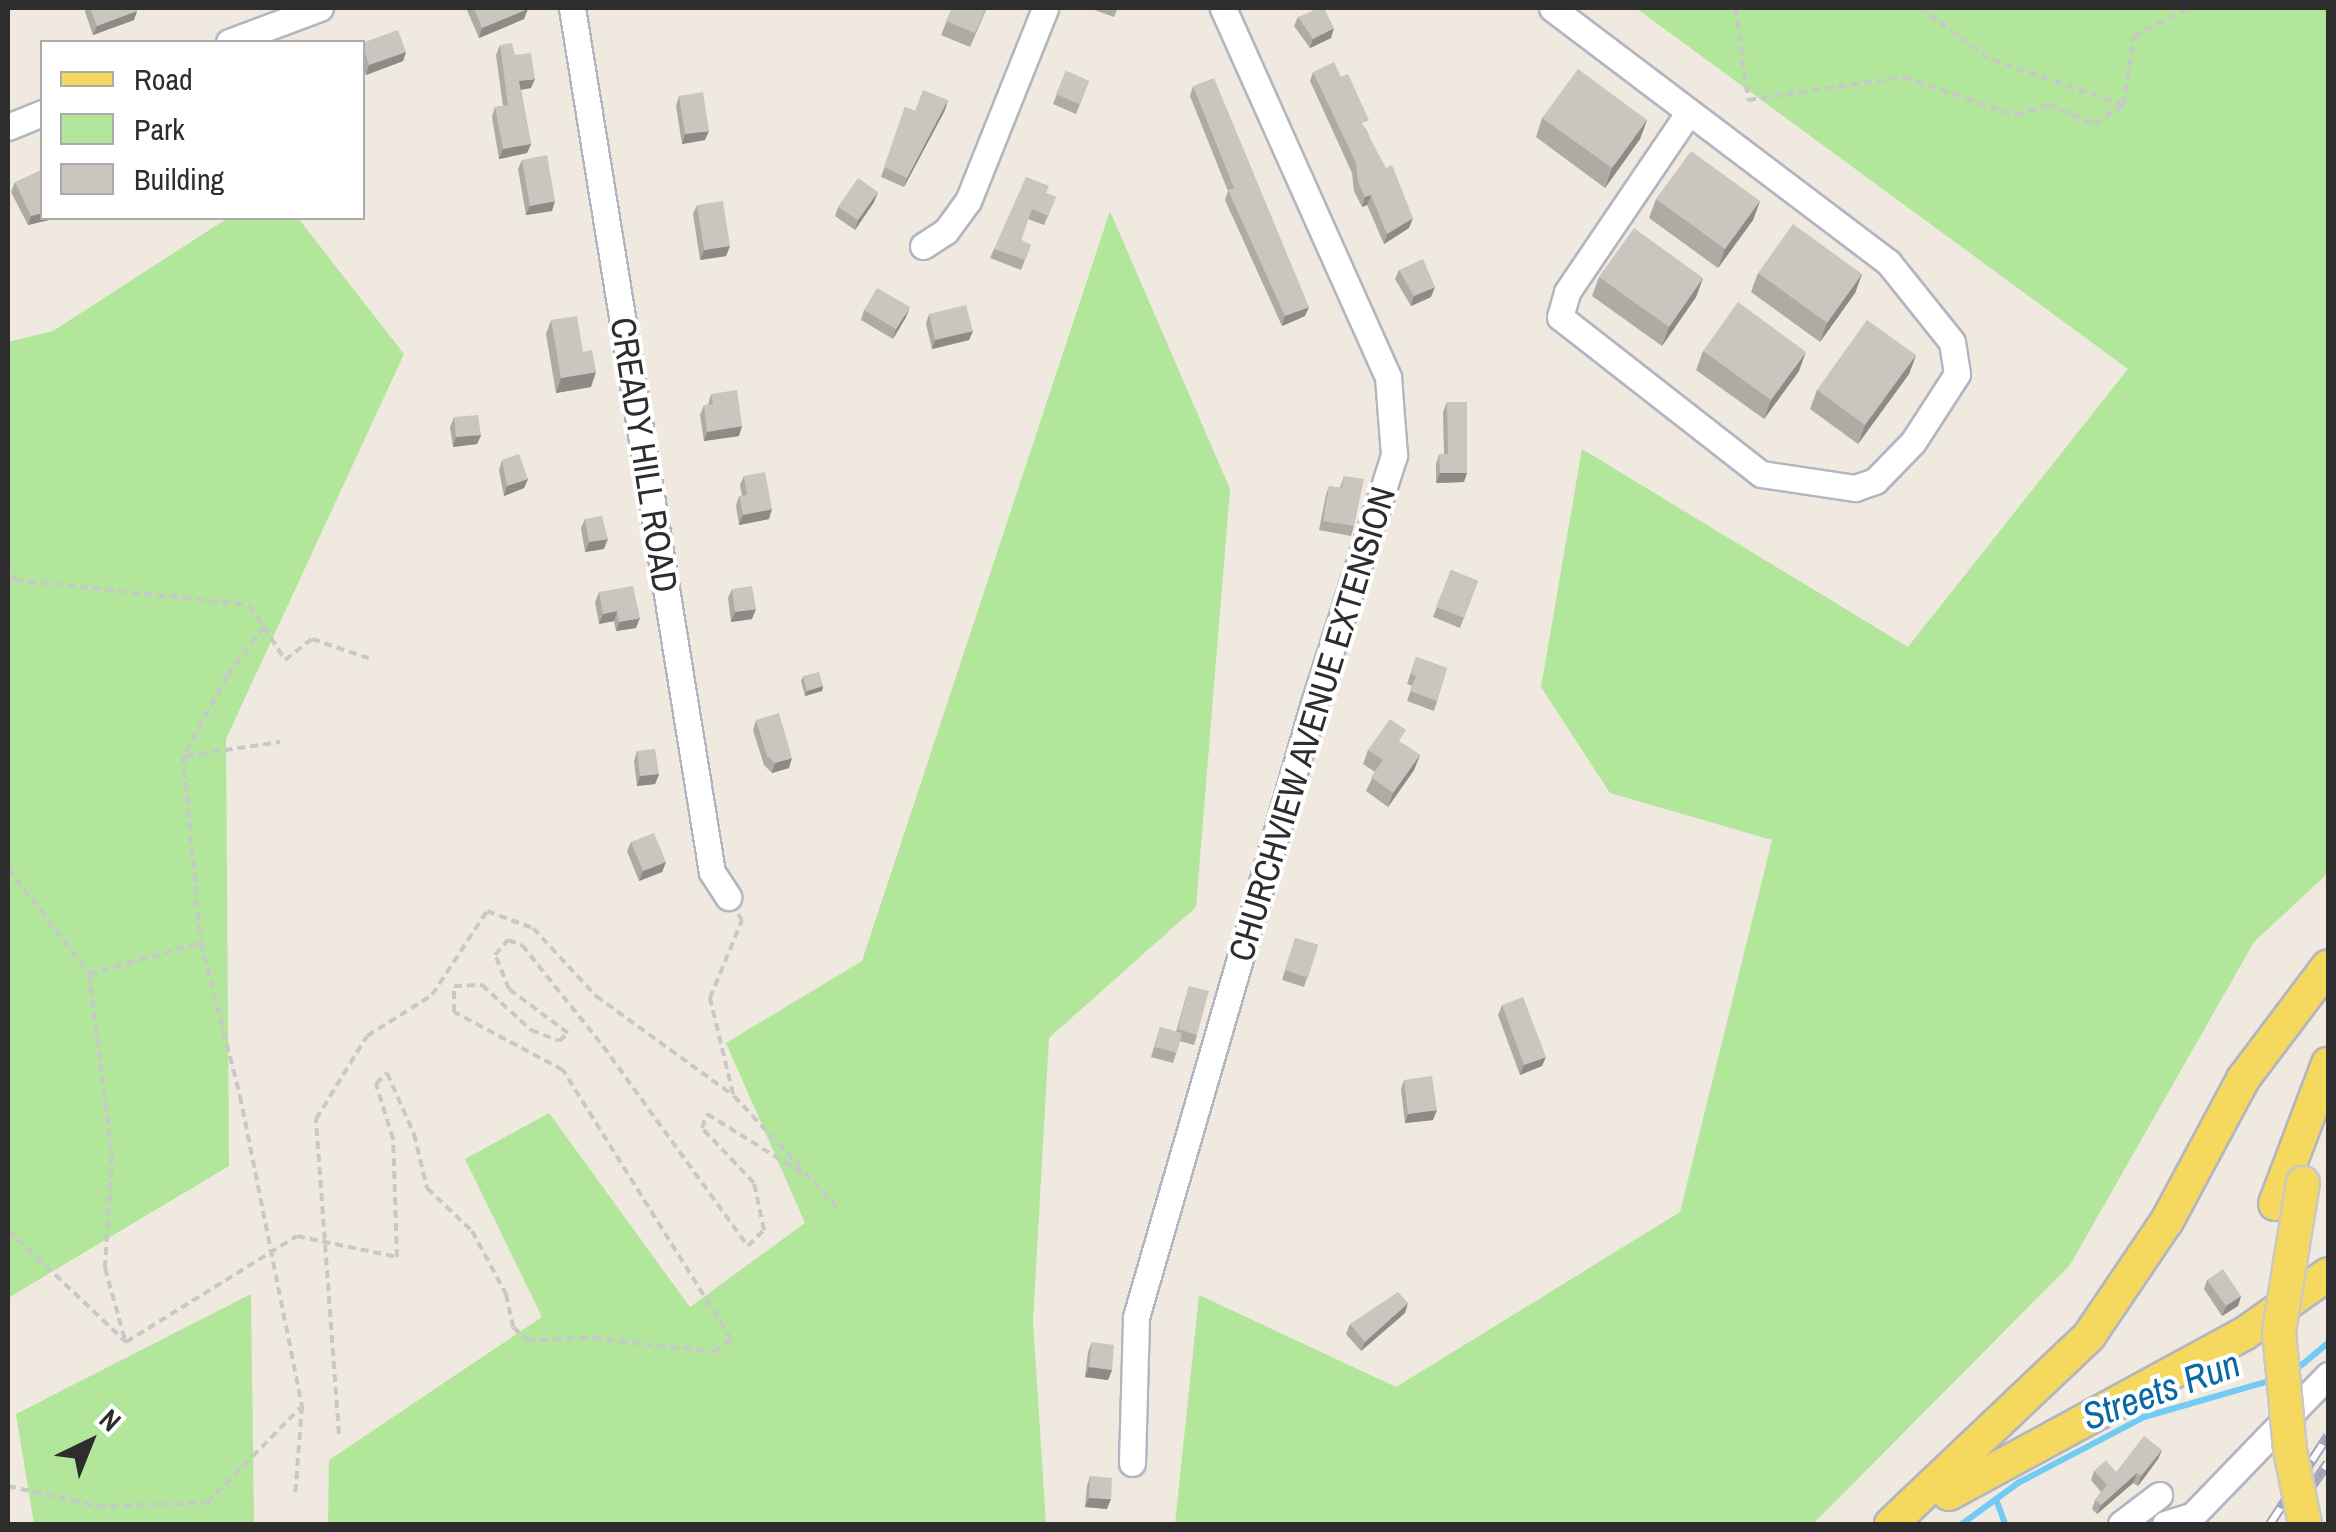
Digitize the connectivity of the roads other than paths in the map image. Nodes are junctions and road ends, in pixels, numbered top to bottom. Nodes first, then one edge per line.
1 (320, 8) edge
2 (572, 8) edge
3 (1045, 8) edge
4 (1223, 8) edge
5 (1552, 8) edge
6 (233, 40) edge
7 (1688, 113) junction
8 (40, 115) edge
9 (8, 127) edge
10 (924, 246) dead end
11 (728, 897) road end
12 (2328, 966) edge
13 (2328, 1064) edge
14 (2328, 1110) edge
15 (2328, 1274) edge
16 (2328, 1375) edge
17 (1132, 1463) dead end
18 (2159, 1495) dead end
19 (1894, 1524) edge
20 (2124, 1524) edge
21 (2164, 1524) edge
22 (2284, 1524) edge
23 (2305, 1524) edge

1 - 6 street
2 - 11 street, CREADY HILL ROAD
3 - 10 street
4 - 17 street, CHURCHVIEW AVENUE EXTENSION
5 - 7 street
7 - 7 street
8 - 9 street
12 - 19 main road
13 - 22 main road
14 - 23 main road, bridge
15 - 19 main road
16 - 21 street
18 - 20 street

